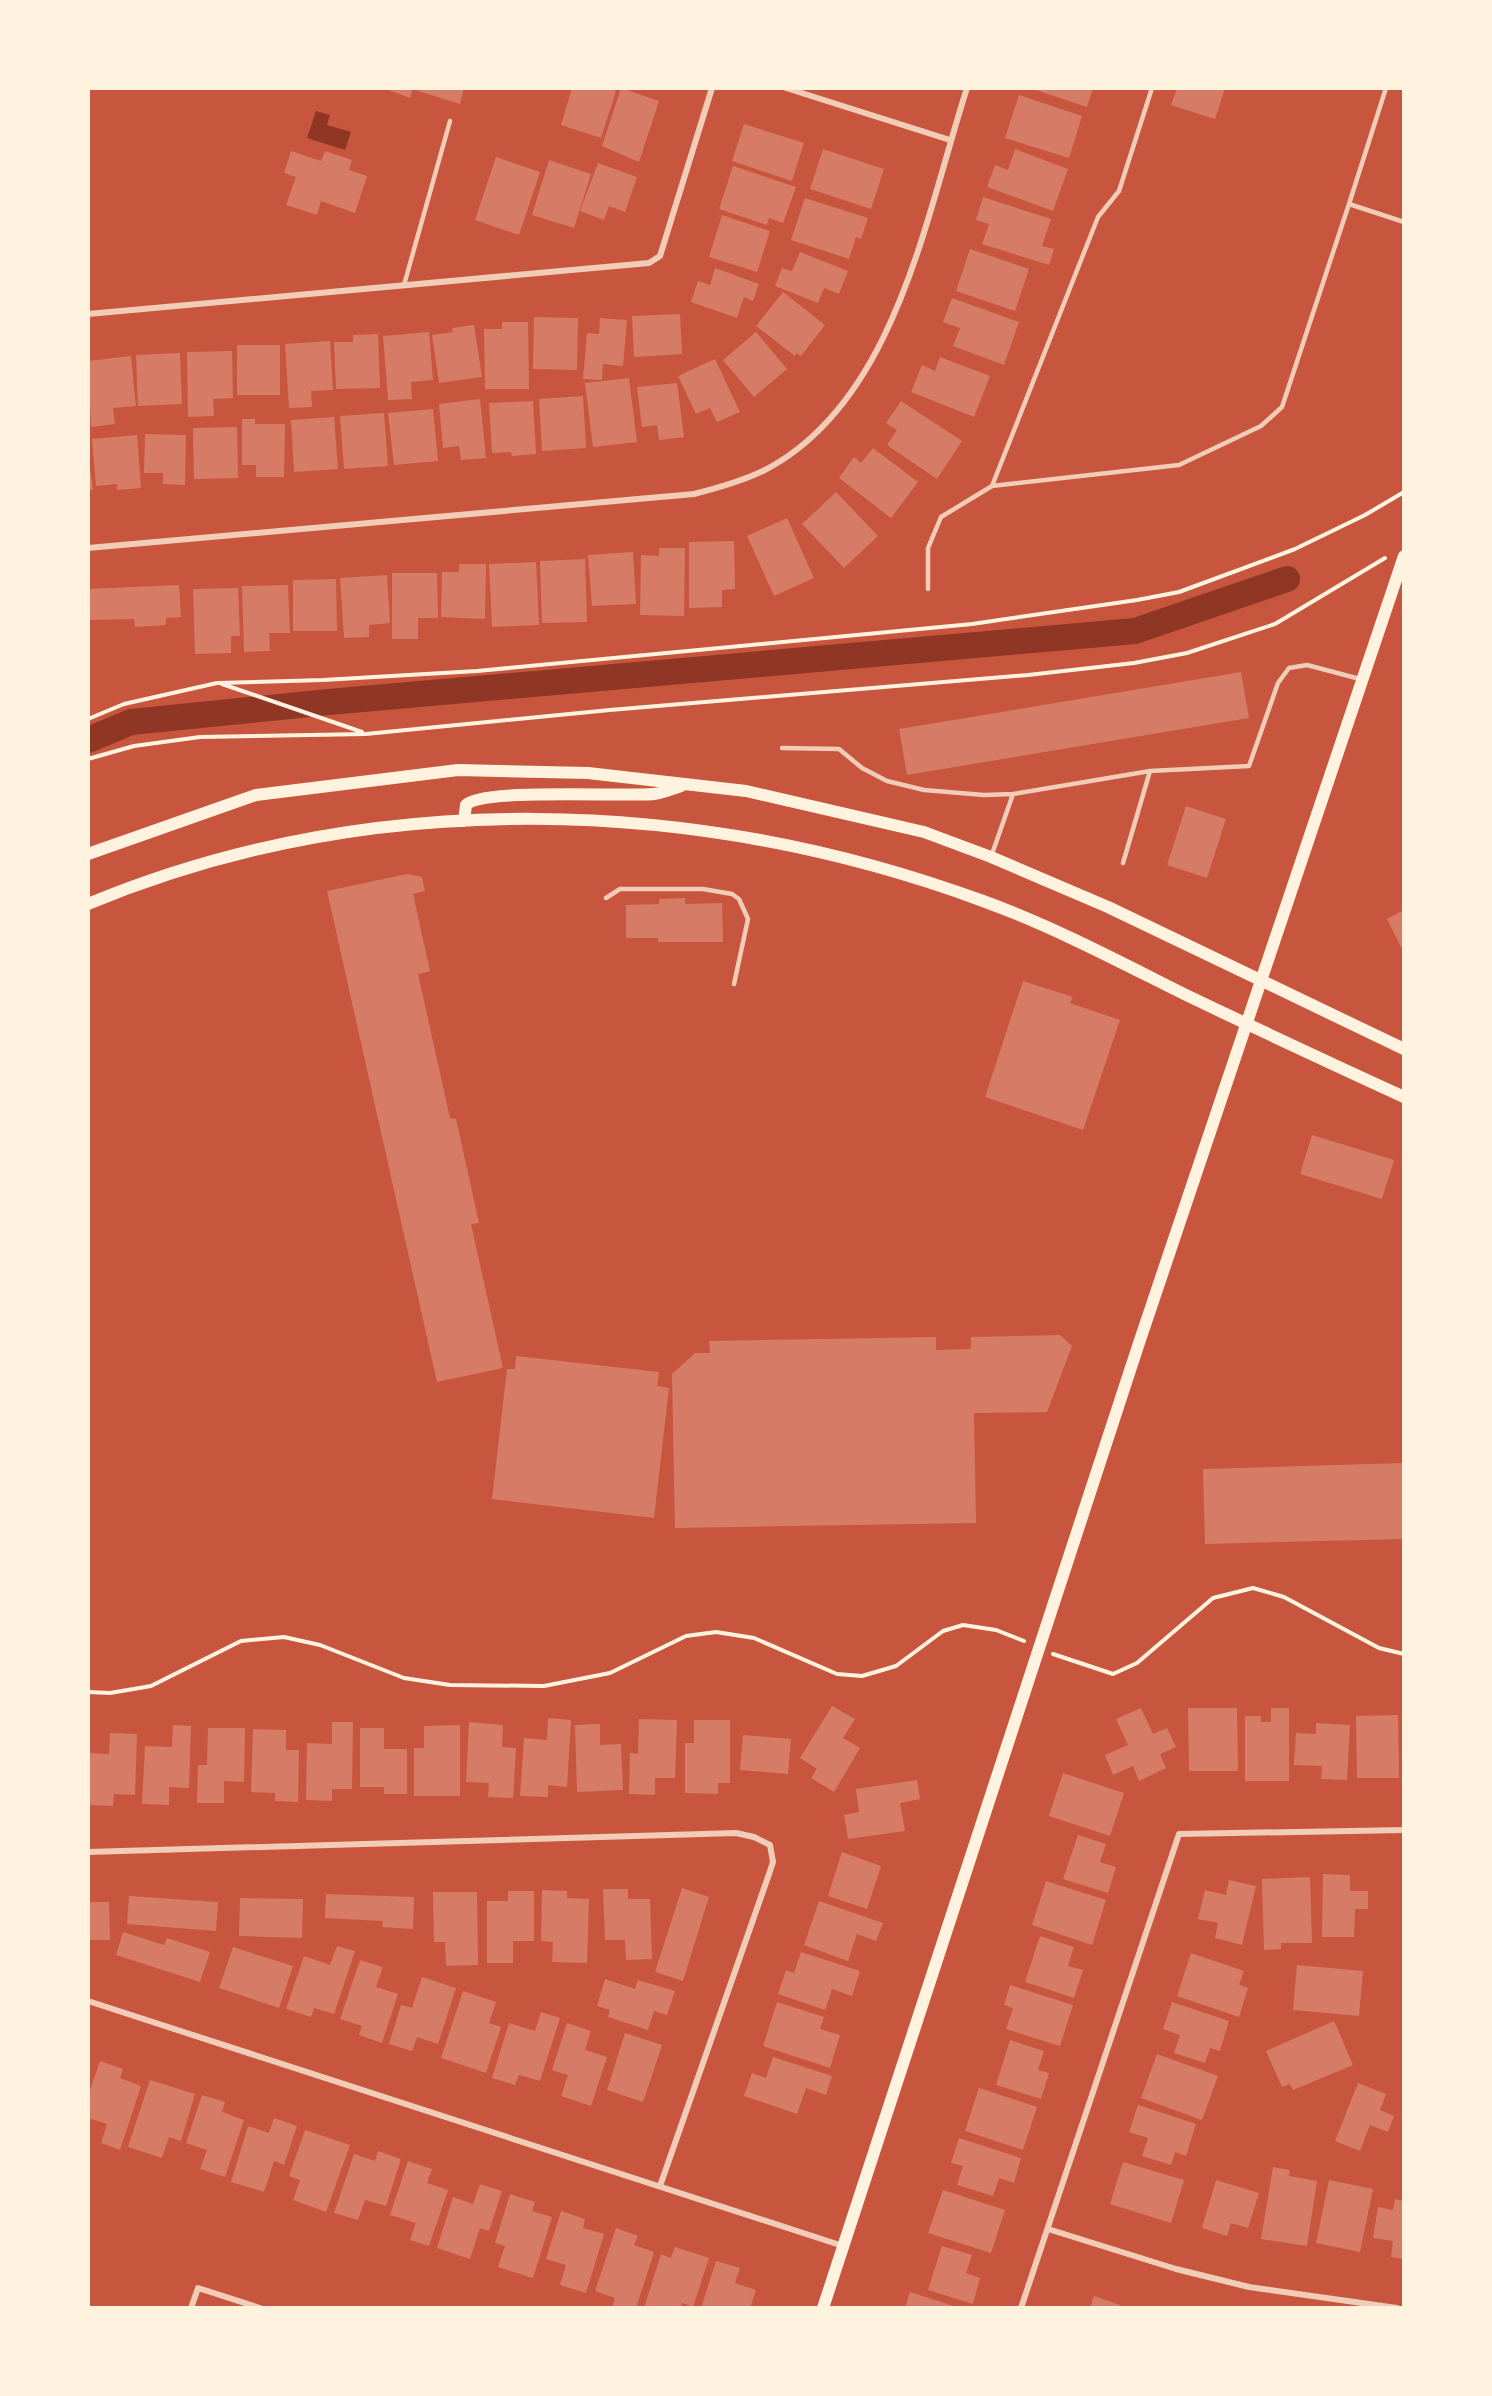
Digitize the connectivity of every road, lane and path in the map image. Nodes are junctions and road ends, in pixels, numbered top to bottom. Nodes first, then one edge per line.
1 (712, 88) edge
2 (786, 88) edge
3 (967, 88) edge
4 (1152, 88) edge
5 (1386, 88) edge
6 (450, 121) dead end
7 (950, 140) junction
8 (1349, 204) junction
9 (1404, 222) edge
10 (404, 285) junction
11 (88, 314) edge
12 (992, 486) junction
13 (1404, 492) edge
14 (88, 548) edge
15 (1399, 554) edge
16 (928, 589) dead end
17 (1362, 680) junction
18 (218, 683) junction
19 (88, 719) edge
20 (366, 734) junction
21 (782, 748) dead end
22 (88, 759) edge
23 (1150, 771) junction
24 (687, 784) junction
25 (1013, 794) junction
26 (464, 821) junction
27 (88, 854) edge
28 (991, 857) junction
29 (1124, 863) dead end
30 (606, 898) dead end
31 (88, 904) edge
32 (1262, 981) junction
33 (734, 984) dead end
34 (1248, 1024) junction
35 (1404, 1049) edge
36 (1404, 1097) edge
37 (996, 1630) dead end
38 (1404, 1654) edge
39 (1081, 1665) dead end
40 (88, 1692) edge
41 (1404, 1830) edge
42 (88, 1852) edge
43 (88, 2001) edge
44 (660, 2186) junction
45 (1048, 2229) junction
46 (843, 2247) junction
47 (191, 2307) edge
48 (260, 2307) edge
49 (823, 2307) edge
50 (1021, 2307) edge
51 (1397, 2307) edge

1 - 10 street
2 - 7 street
3 - 7 street
4 - 12 lane
5 - 8 lane
6 - 10 lane
7 - 14 street
8 - 9 lane
8 - 12 lane
10 - 11 street
12 - 16 lane
13 - 18 path
15 - 17 main road
15 - 20 path
17 - 23 lane
17 - 32 main road
18 - 19 path
18 - 20 path
20 - 22 path
21 - 25 lane
23 - 25 lane
23 - 29 lane
24 - 26 main road
24 - 27 main road
24 - 28 main road
25 - 28 lane
26 - 31 main road
26 - 34 main road
28 - 32 main road
30 - 33 lane
32 - 34 main road
32 - 35 main road
34 - 36 main road
34 - 46 main road
37 - 40 path
38 - 39 path
41 - 45 street
42 - 44 street
43 - 44 street
44 - 46 street
45 - 50 street
45 - 51 street
46 - 49 main road
47 - 48 street

